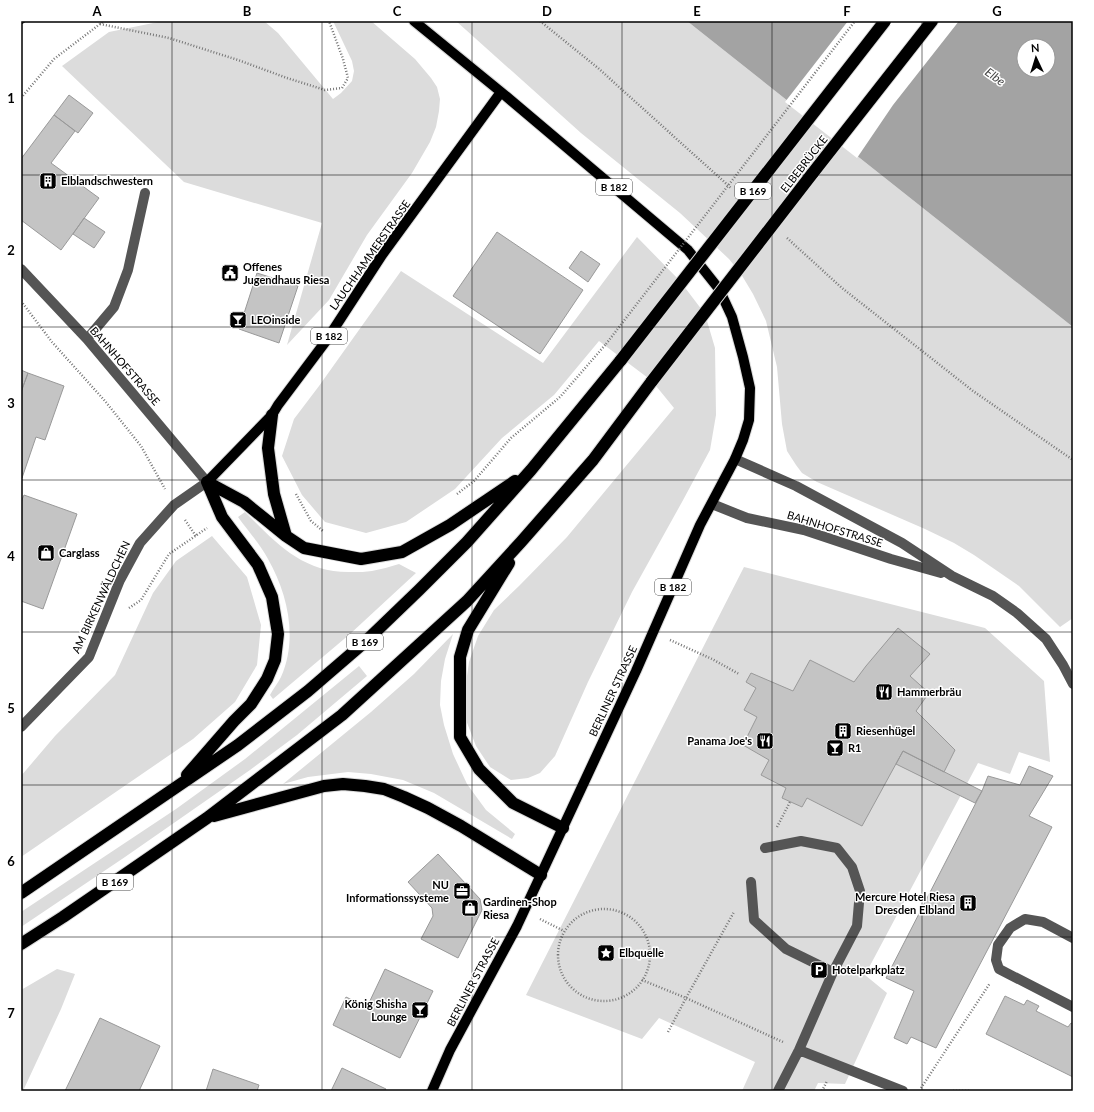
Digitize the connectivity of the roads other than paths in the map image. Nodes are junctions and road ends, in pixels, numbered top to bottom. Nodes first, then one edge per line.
1 (414, 21) edge
2 (885, 21) edge
3 (932, 21) edge
4 (502, 92) junction
5 (145, 193) dead end
6 (21, 269) edge
7 (87, 339) junction
8 (272, 414) junction
9 (735, 459) junction
10 (531, 470) junction
11 (208, 482) junction
12 (712, 504) junction
13 (286, 536) junction
14 (521, 542) junction
15 (952, 576) junction
16 (1073, 684) edge
17 (21, 727) edge
18 (175, 788) junction
19 (207, 818) junction
20 (563, 828) junction
21 (765, 848) road end
22 (541, 875) junction
23 (751, 882) road end
24 (21, 893) edge
25 (1073, 938) edge
26 (21, 944) edge
27 (833, 972) junction
28 (1073, 1007) edge
29 (799, 1050) junction
30 (432, 1091) edge
31 (778, 1091) edge
32 (903, 1091) edge

1 - 4 main road, B 182
2 - 10 highway, B 169, bridge
3 - 14 highway, ELBEBRÜCKE / B 169, bridge
4 - 8 main road, LAUCHHAMMERSTRASSE / B 182
4 - 9 main road, BERLINER STRASSE / B 182
5 - 7 street
6 - 7 street, BAHNHOFSTRASSE
7 - 11 street, BAHNHOFSTRASSE
8 - 11 main road, LAUCHHAMMERSTRASSE / B 182
8 - 13 highway
9 - 12 main road, BERLINER STRASSE / B 182
9 - 15 street, BAHNHOFSTRASSE
10 - 13 highway
10 - 18 highway, B 169
11 - 13 highway
11 - 17 street, AM BIRKENWÄLDCHEN
11 - 18 highway
12 - 15 street, BAHNHOFSTRASSE
12 - 20 main road, BERLINER STRASSE / B 182
14 - 19 highway, B 169
14 - 20 highway
15 - 16 street, BAHNHOFSTRASSE
18 - 24 highway, B 169
19 - 22 highway
19 - 26 highway, B 169
20 - 22 main road, BERLINER STRASSE / B 182
21 - 27 street
22 - 30 main road, BERLINER STRASSE
23 - 27 street
25 - 28 street
27 - 29 street
29 - 31 street
29 - 32 street

